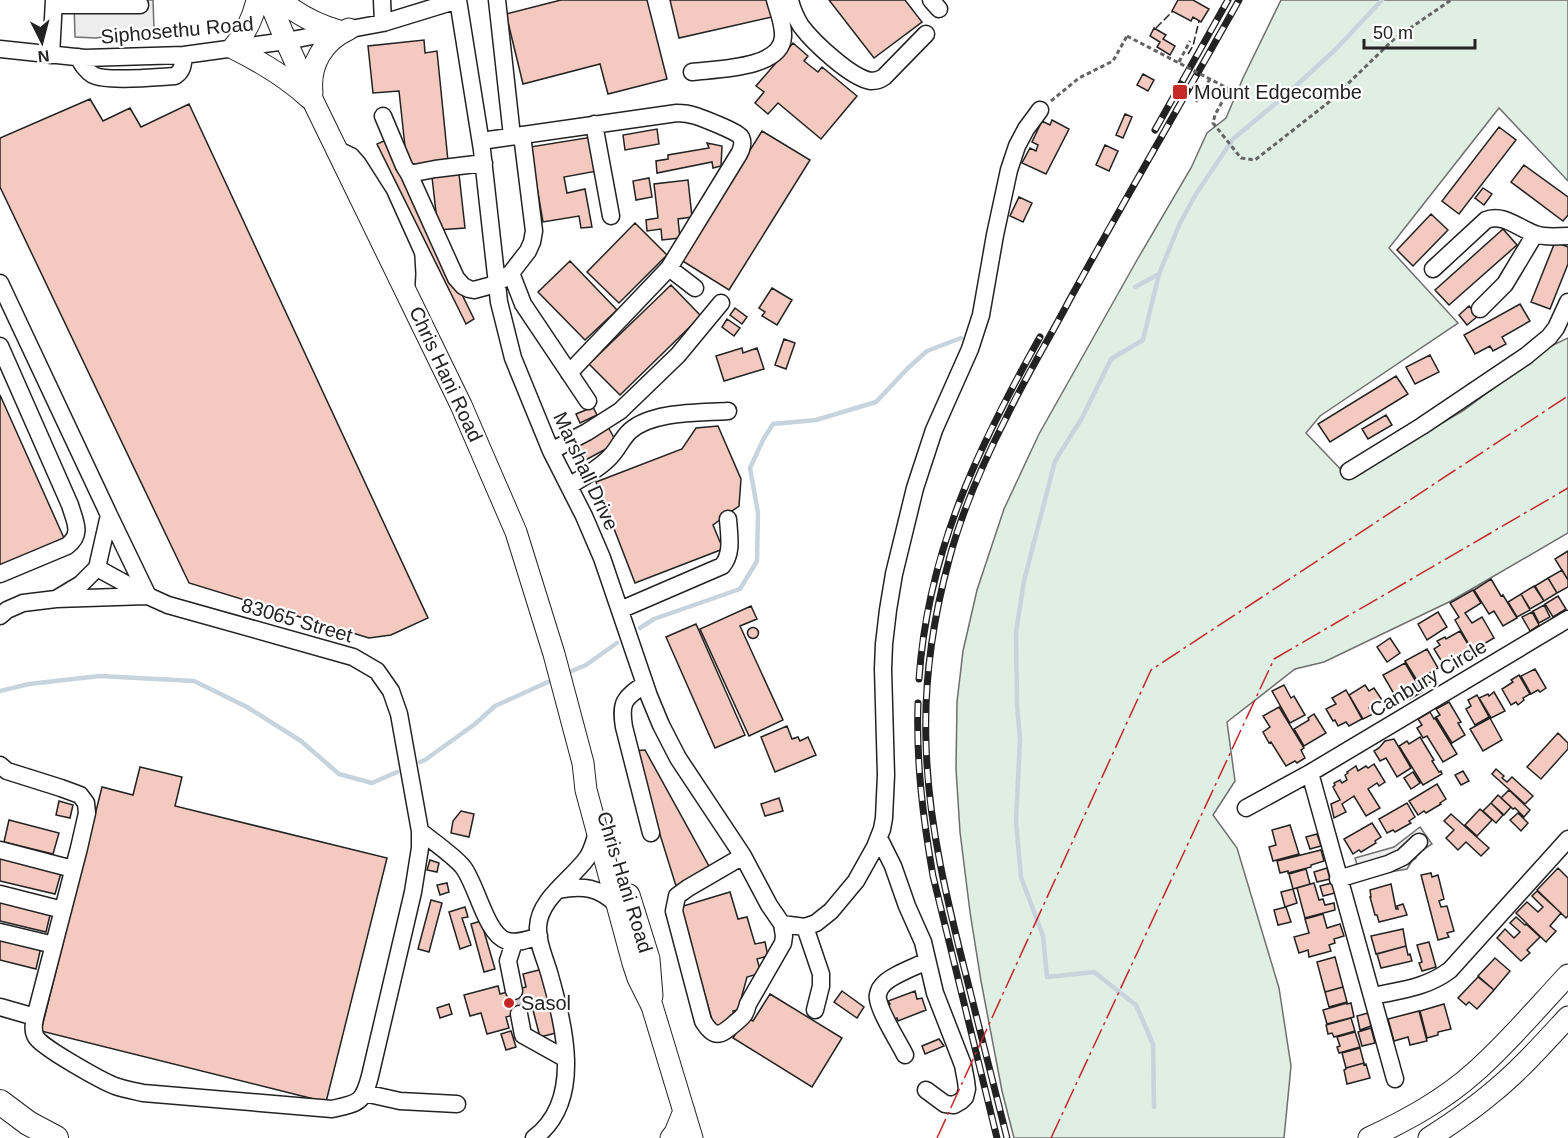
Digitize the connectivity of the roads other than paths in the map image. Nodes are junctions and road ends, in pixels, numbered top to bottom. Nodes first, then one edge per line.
1 (257, 0) edge
2 (269, 0) edge
3 (280, 0) edge
4 (382, 0) edge
5 (458, 0) edge
6 (497, 0) edge
7 (775, 0) edge
8 (790, 0) edge
9 (54, 2) edge
10 (140, 4) dead end
11 (383, 23) junction
12 (344, 30) junction
13 (926, 34) dead end
14 (286, 41) junction
15 (233, 48) junction
16 (0, 49) edge
17 (51, 55) junction
18 (692, 72) dead end
19 (314, 103) junction
20 (1040, 110) road end
21 (383, 116) dead end
22 (594, 124) junction
23 (517, 135) junction
24 (481, 141) junction
25 (484, 163) junction
26 (409, 174) junction
27 (610, 216) dead end
28 (1535, 234) junction
29 (1568, 236) edge
30 (669, 268) junction
31 (1433, 269) dead end
32 (511, 273) junction
33 (0, 283) edge
34 (496, 284) junction
35 (695, 288) dead end
36 (1568, 302) edge
37 (721, 303) dead end
38 (1480, 309) dead end
39 (0, 346) edge
40 (569, 373) junction
41 (588, 401) dead end
42 (728, 411) dead end
43 (551, 451) junction
44 (1349, 471) dead end
45 (569, 486) junction
46 (109, 515) junction
47 (728, 519) dead end
48 (97, 568) junction
49 (0, 574) edge
50 (148, 596) junction
51 (56, 599) junction
52 (620, 610) junction
53 (0, 616) edge
54 (1568, 619) edge
55 (645, 684) junction
56 (583, 763) junction
57 (1, 768) edge
58 (1310, 772) junction
59 (1246, 808) dead end
60 (420, 831) junction
61 (597, 833) junction
62 (651, 833) dead end
63 (879, 838) junction
64 (1568, 839) edge
65 (1419, 842) dead end
66 (0, 850) edge
67 (743, 856) junction
68 (74, 869) junction
69 (1338, 879) junction
70 (558, 890) junction
71 (0, 894) edge
72 (617, 905) junction
73 (63, 910) junction
74 (782, 924) junction
75 (805, 927) junction
76 (0, 932) edge
77 (539, 936) junction
78 (514, 942) junction
79 (54, 945) junction
80 (927, 962) junction
81 (1568, 975) edge
82 (514, 991) tunnel mouth
83 (1372, 996) junction
84 (652, 1005) junction
85 (0, 1007) edge
86 (815, 1010) dead end
87 (519, 1014) tunnel mouth
88 (35, 1017) junction
89 (1568, 1017) edge
90 (905, 1055) dead end
91 (566, 1059) junction
92 (1395, 1079) dead end
93 (926, 1090) dead end
94 (364, 1093) junction
95 (0, 1102) edge
96 (457, 1104) dead end
97 (684, 1111) junction
98 (56, 1138) edge
99 (534, 1138) edge
100 (671, 1138) edge
101 (692, 1138) edge
102 (1369, 1138) edge
103 (1429, 1138) edge

1 - 15 main road
2 - 14 main road, Chris Hani Road
3 - 12 main road
4 - 11 street
5 - 11 street, Siphosethu Road
5 - 24 street, Marshall Drive
6 - 23 street
7 - 18 street
8 - 13 street
9 - 10 street
9 - 17 street
11 - 12 street, Siphosethu Road
12 - 14 street, Siphosethu Road
12 - 19 main road
14 - 15 street, Siphosethu Road
14 - 19 main road, Chris Hani Road
15 - 17 street, Siphosethu Road
15 - 19 main road
16 - 17 street, Siphosethu Road
19 - 56 main road, Chris Hani Road
20 - 63 street
21 - 26 street
22 - 23 street
22 - 27 street
22 - 30 street
23 - 24 street
23 - 32 street
24 - 25 street, Marshall Drive
25 - 26 street
25 - 34 street, Marshall Drive
26 - 34 street
28 - 29 street
28 - 31 street
28 - 38 street
30 - 35 street
30 - 40 street
32 - 34 street
32 - 40 street
33 - 46 street
34 - 43 street, Marshall Drive
36 - 44 street
37 - 43 street
39 - 49 street
40 - 41 street
42 - 45 street
43 - 45 street, Marshall Drive
45 - 52 street, Marshall Drive
46 - 48 street
46 - 50 street
47 - 52 street
48 - 50 street, 83065 Street
48 - 51 street, 83065 Street
50 - 51 street, 83065 Street
50 - 60 street, 83065 Street
51 - 53 street, 83065 Street
52 - 55 street, Marshall Drive
54 - 58 street, Canbury Circle
55 - 62 street
55 - 67 street, Marshall Drive
56 - 61 main road, Chris Hani Road
56 - 84 main road, Chris Hani Road
57 - 68 street
58 - 59 street, Canbury Circle
58 - 69 street
60 - 78 street
60 - 94 street, 83065 Street
61 - 70 street
61 - 72 main road, Chris Hani Road
63 - 75 street
63 - 80 street
64 - 83 street
65 - 69 street
66 - 68 street
67 - 74 street, Marshall Drive
67 - 74 street
68 - 73 street
69 - 83 street
70 - 72 street
70 - 77 street
71 - 73 street
72 - 84 main road, Chris Hani Road
73 - 79 street
74 - 75 street
75 - 86 street
76 - 79 street
77 - 78 street
77 - 91 street
78 - 82 street
79 - 88 street
80 - 90 street
80 - 93 street
81 - 102 main road
83 - 92 street
84 - 97 main road, Chris Hani Road
85 - 88 street
87 - 91 street
88 - 94 street
89 - 103 main road
91 - 99 street
94 - 96 street
95 - 98 highway
97 - 100 main road
97 - 101 main road, Chris Hani Road

